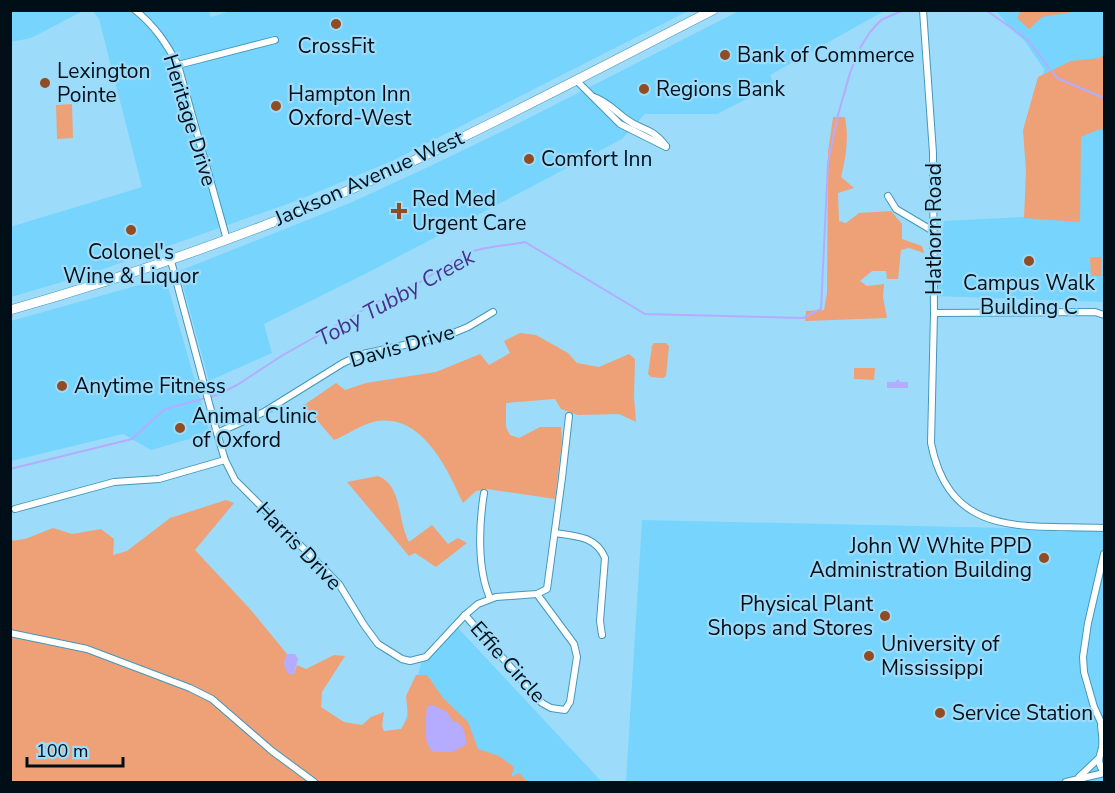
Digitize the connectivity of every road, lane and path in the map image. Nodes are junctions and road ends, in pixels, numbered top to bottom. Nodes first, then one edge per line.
1 (135, 10) edge
2 (713, 10) edge
3 (923, 10) edge
4 (275, 40) dead end
5 (178, 65) junction
6 (576, 80) junction
7 (593, 97) junction
8 (888, 196) dead end
9 (933, 231) junction
10 (227, 240) junction
11 (171, 261) junction
12 (10, 310) edge
13 (493, 312) dead end
14 (934, 313) junction
15 (1104, 315) edge
16 (568, 416) dead end
17 (217, 433) junction
18 (225, 460) junction
19 (484, 493) dead end
20 (15, 509) dead end
21 (1104, 528) edge
22 (555, 533) junction
23 (1104, 554) edge
24 (537, 594) junction
25 (490, 598) junction
26 (465, 615) junction
27 (10, 633) edge
28 (602, 635) dead end
29 (1102, 726) edge
30 (1103, 747) edge
31 (1098, 759) junction
32 (1104, 772) edge
33 (1079, 778) junction
34 (314, 783) edge
35 (1066, 783) edge

1 - 5 street, Heritage Drive
2 - 6 main road, Jackson Avenue West
3 - 9 street, Hathorn Road
4 - 5 street
5 - 10 street, Heritage Drive
6 - 7 street
6 - 10 main road, Jackson Avenue West
7 - 7 street
8 - 9 street
9 - 14 street, Hathorn Road
10 - 11 main road, Jackson Avenue West
11 - 12 main road, Jackson Avenue West
11 - 17 street, Harris Drive
13 - 17 street, Davis Drive
14 - 15 street, Hathorn Road
14 - 21 street
16 - 22 street
17 - 18 street, Harris Drive
18 - 20 street
18 - 26 street, Harris Drive
19 - 25 street
22 - 24 street
22 - 28 street
23 - 29 street
24 - 25 street, Harris Drive
24 - 26 street, Effie Circle
25 - 26 street, Harris Drive
27 - 34 street
29 - 30 street
30 - 31 street
31 - 32 street
31 - 33 street
32 - 33 street
33 - 35 street

